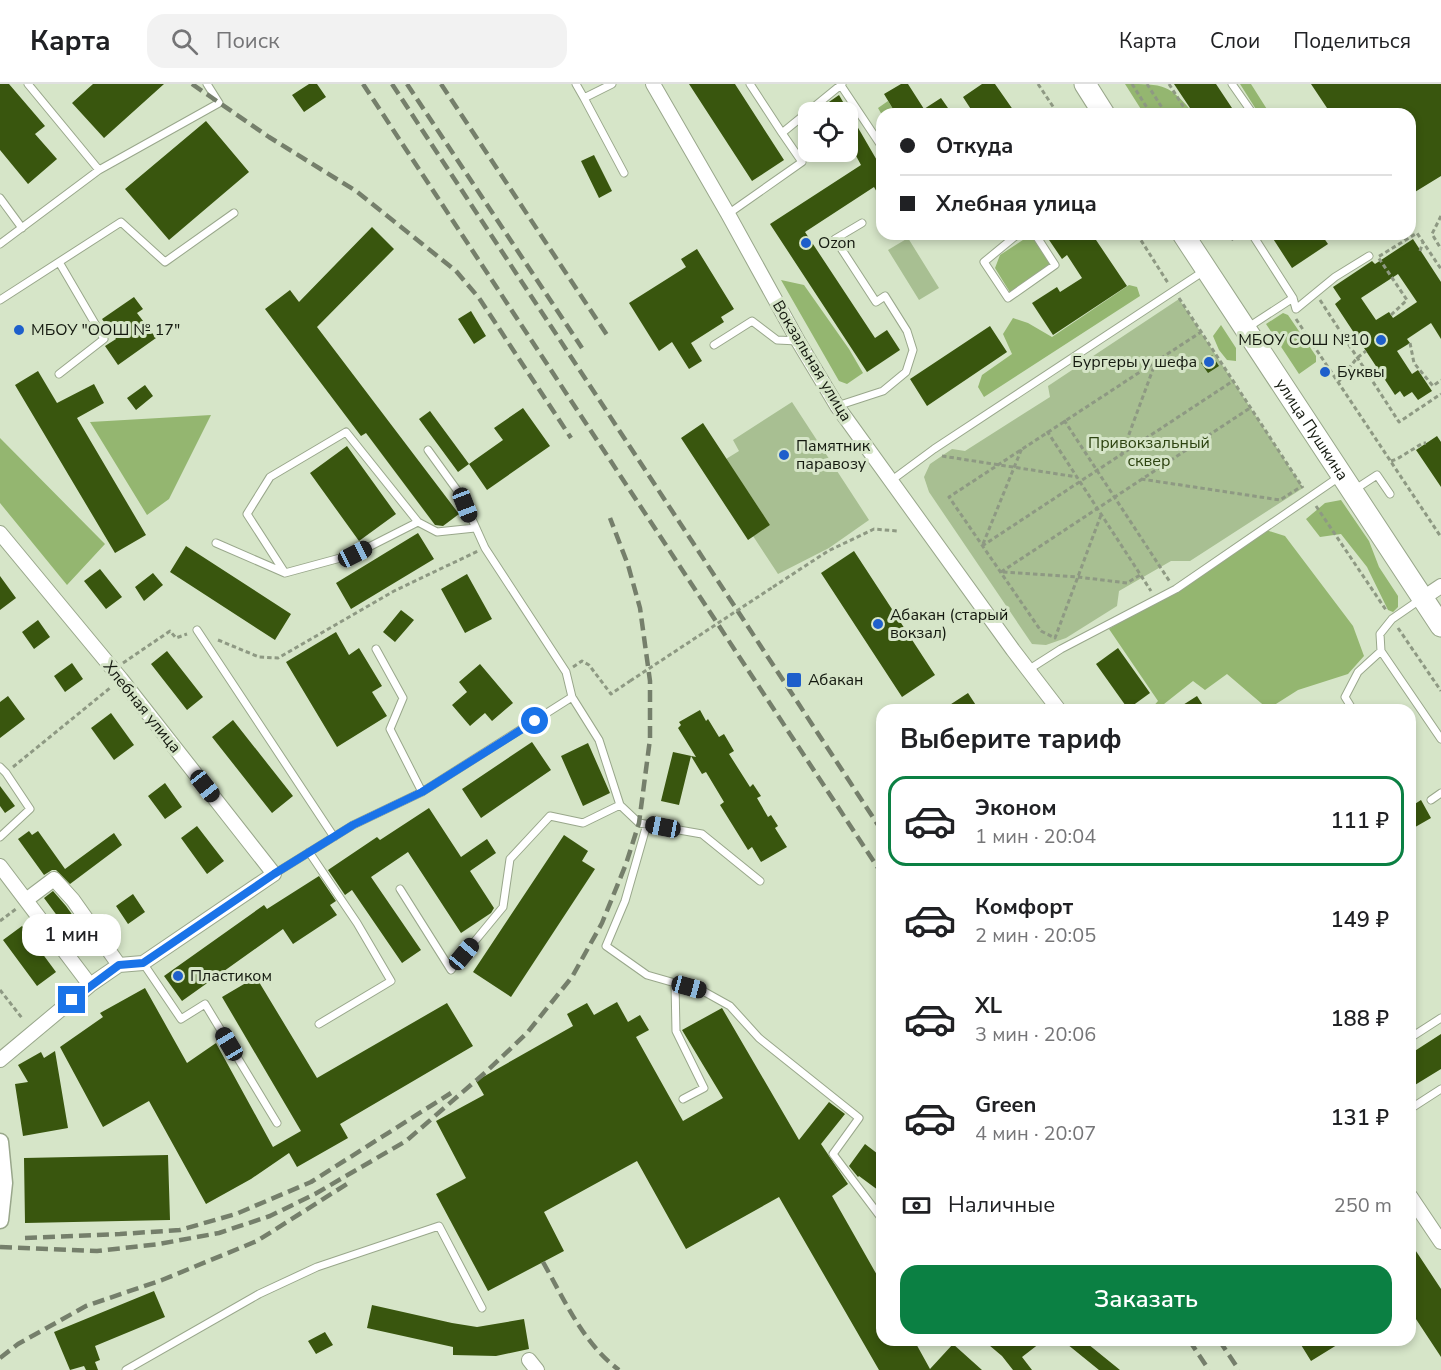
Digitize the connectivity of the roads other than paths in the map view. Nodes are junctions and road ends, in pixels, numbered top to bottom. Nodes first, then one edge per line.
1 (28, 84) edge
2 (207, 84) edge
3 (576, 84) edge
4 (612, 84) edge
5 (653, 84) edge
6 (750, 84) edge
7 (841, 84) edge
8 (1084, 84) edge
9 (1232, 84) edge
10 (584, 98) junction
11 (1100, 108) edge
12 (1248, 108) edge
13 (782, 133) junction
14 (876, 138) edge
15 (99, 170) junction
16 (624, 173) dead end
17 (0, 198) edge
18 (234, 213) dead end
19 (728, 214) junction
20 (862, 222) dead end
21 (21, 228) junction
22 (1011, 240) edge
23 (1039, 240) edge
24 (1187, 240) edge
25 (1256, 240) edge
26 (0, 244) edge
27 (1369, 256) dead end
28 (59, 262) junction
29 (1206, 270) junction
30 (1293, 298) junction
31 (0, 300) edge
32 (1245, 329) junction
33 (798, 341) junction
34 (714, 345) dead end
35 (59, 375) dead end
36 (837, 406) junction
37 (428, 450) dead end
38 (892, 480) junction
39 (1346, 484) junction
40 (1390, 494) dead end
41 (418, 522) junction
42 (475, 528) junction
43 (0, 533) edge
44 (216, 543) dead end
45 (285, 573) junction
46 (1441, 586) edge
47 (1423, 598) junction
48 (1441, 626) edge
49 (197, 630) road end
50 (376, 649) dead end
51 (1382, 651) junction
52 (1028, 670) junction
53 (572, 697) junction
54 (1054, 704) edge
55 (1349, 704) edge
56 (1441, 739) edge
57 (0, 767) edge
58 (422, 792) junction
59 (1441, 793) edge
60 (1431, 800) dead end
61 (620, 806) junction
62 (647, 824) junction
63 (0, 837) edge
64 (334, 837) junction
65 (309, 852) junction
66 (0, 866) edge
67 (274, 874) junction
68 (760, 881) dead end
69 (400, 889) dead end
70 (26, 900) junction
71 (143, 963) junction
72 (119, 965) junction
73 (675, 983) junction
74 (90, 985) junction
75 (1441, 1018) edge
76 (319, 1024) dead end
77 (1416, 1034) edge
78 (0, 1060) edge
79 (1441, 1089) edge
80 (683, 1099) dead end
81 (1416, 1105) edge
82 (277, 1123) dead end
83 (0, 1142) edge
84 (1416, 1205) edge
85 (876, 1211) edge
86 (0, 1220) edge
87 (1441, 1242) edge
88 (482, 1308) dead end
89 (126, 1370) edge

1 - 15 lane
2 - 15 lane
3 - 10 lane
4 - 10 lane
5 - 19 street, Вокзальная улица
6 - 13 lane
7 - 13 lane
7 - 14 lane
8 - 11 main road
9 - 12 lane
10 - 16 lane
13 - 19 lane
15 - 21 lane
17 - 21 lane
18 - 28 lane
19 - 33 street, Вокзальная улица
20 - 36 lane
21 - 26 lane
22 - 23 lane
24 - 29 main road, улица Пушкина
25 - 30 lane
27 - 30 lane
28 - 31 lane
28 - 35 lane
29 - 32 main road, улица Пушкина
29 - 38 lane
30 - 32 lane
32 - 39 main road, улица Пушкина
33 - 34 lane
33 - 36 street, Вокзальная улица
36 - 38 street, Вокзальная улица
37 - 42 lane
38 - 52 street, Вокзальная улица
39 - 40 lane
39 - 47 main road, улица Пушкина
39 - 52 lane
41 - 42 lane
41 - 45 lane
41 - 45 lane
42 - 53 lane
43 - 67 street, Хлебная улица
44 - 45 lane
46 - 47 street
47 - 48 main road, улица Пушкина
47 - 51 lane
49 - 64 lane
50 - 58 lane
51 - 55 lane
51 - 56 lane
52 - 54 street, Вокзальная улица
53 - 58 lane
53 - 61 lane
57 - 63 lane
58 - 64 lane
59 - 60 lane
61 - 62 lane
61 - 69 lane
62 - 68 lane
62 - 73 lane
64 - 65 lane
65 - 67 lane
65 - 76 lane
66 - 70 street
67 - 71 street
70 - 72 street
70 - 74 street
71 - 72 street
71 - 82 lane
72 - 74 street
73 - 80 lane
73 - 85 lane
74 - 78 street
75 - 77 lane
79 - 81 lane
83 - 86 street
84 - 87 street
88 - 89 lane

